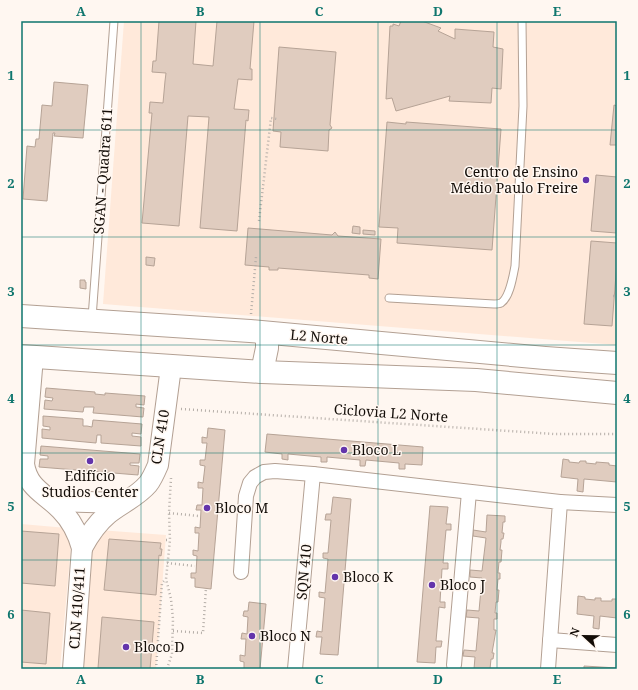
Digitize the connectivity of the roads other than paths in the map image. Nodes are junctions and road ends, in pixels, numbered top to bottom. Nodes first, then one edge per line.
1 (114, 21) edge
2 (522, 21) edge
3 (390, 298) dead end
4 (21, 316) edge
5 (91, 320) junction
6 (258, 332) junction
7 (27, 356) edge
8 (617, 363) edge
9 (171, 367) junction
10 (262, 372) junction
11 (617, 393) edge
12 (313, 474) junction
13 (469, 492) junction
14 (52, 502) junction
15 (560, 502) junction
16 (122, 503) junction
17 (617, 505) edge
18 (82, 548) junction
19 (241, 572) dead end
20 (550, 640) junction
21 (617, 645) edge
22 (454, 665) dead end
23 (73, 669) edge
24 (295, 669) edge
25 (548, 669) edge

1 - 5 lane, SGAN - Quadra 611
2 - 3 lane
4 - 5 main road, L2 Norte
5 - 6 main road, L2 Norte
6 - 8 main road, L2 Norte
6 - 10 main road
7 - 9 main road
7 - 14 street
9 - 10 main road
9 - 16 street, CLN 410
10 - 11 main road
12 - 13 street
12 - 19 street
12 - 24 street, SQN 410
13 - 15 street
13 - 22 street
14 - 16 street
14 - 18 street
15 - 17 street
15 - 20 street
16 - 18 street, CLN 410
18 - 23 street, CLN 410/411
20 - 21 street
20 - 25 street

